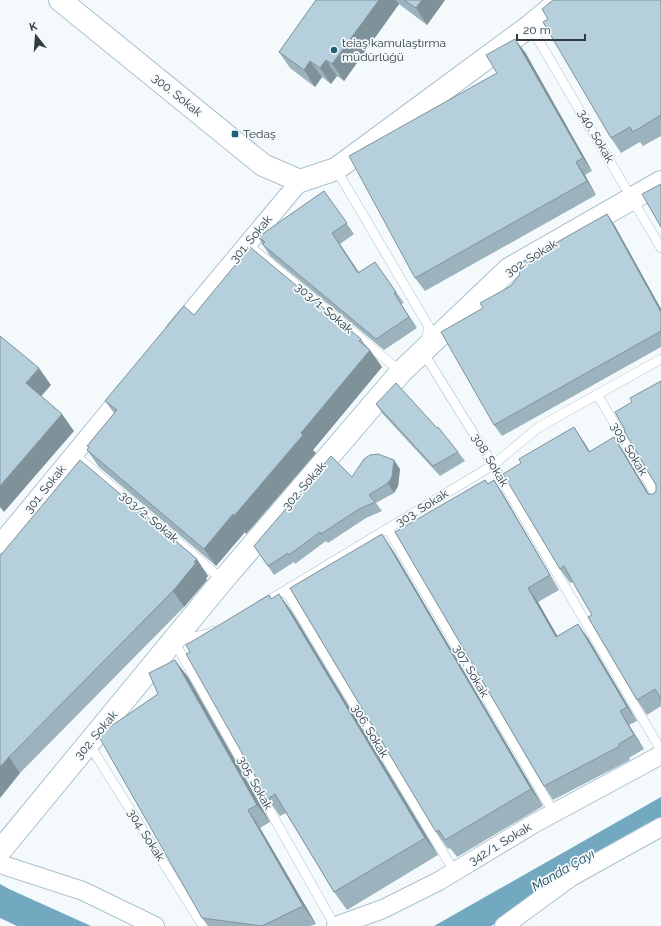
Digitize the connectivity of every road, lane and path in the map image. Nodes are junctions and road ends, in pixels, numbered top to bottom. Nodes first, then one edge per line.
1 (60, 0) edge
2 (561, 0) edge
3 (530, 26) junction
4 (336, 169) junction
5 (300, 180) junction
6 (661, 182) edge
7 (632, 199) junction
8 (247, 244) junction
9 (661, 248) edge
10 (163, 346) edge
11 (423, 352) junction
12 (661, 359) edge
13 (401, 372) junction
14 (138, 376) edge
15 (597, 394) junction
16 (74, 454) junction
17 (493, 465) junction
18 (661, 503) edge
19 (388, 529) junction
20 (0, 544) edge
21 (223, 580) junction
22 (286, 591) junction
23 (254, 609) edge
24 (221, 627) edge
25 (174, 641) junction
26 (89, 744) junction
27 (661, 750) edge
28 (661, 755) edge
29 (554, 813) junction
30 (661, 827) edge
31 (0, 851) edge
32 (0, 864) edge
33 (454, 871) junction
34 (155, 926) edge
35 (203, 926) edge
36 (336, 926) edge
37 (504, 926) edge

1 - 5 street, 300. Sokak
2 - 3 street
3 - 4 street
3 - 7 lane, 340. Sokak
4 - 5 street
4 - 11 lane
5 - 8 street, 301. Sokak
6 - 7 street, 302. Sokak
7 - 9 lane, 340. Sokak
7 - 11 street, 302. Sokak
8 - 10 street, 301. Sokak
8 - 13 lane, 303/1. Sokak
11 - 13 street, 302. Sokak
11 - 17 lane, 308. Sokak
12 - 15 lane, 303. Sokak
13 - 21 street, 302. Sokak
14 - 16 street, 301. Sokak
15 - 17 lane, 303. Sokak
15 - 18 lane, 309. Sokak
16 - 20 street, 301. Sokak
16 - 21 lane, 303/2. Sokak
17 - 19 lane, 303. Sokak
17 - 27 lane, 308. Sokak
19 - 22 lane, 303. Sokak
19 - 29 lane, 307. Sokak
21 - 25 street, 302. Sokak
22 - 23 lane, 303. Sokak
22 - 33 lane, 306. Sokak
24 - 25 lane
25 - 26 street, 302. Sokak
25 - 36 lane, 305. Sokak
26 - 31 street, 302. Sokak
26 - 35 lane, 304. Sokak
28 - 29 street, 342/1. Sokak
29 - 33 street, 342/1. Sokak
30 - 37 street
32 - 34 street
33 - 36 street, 342/1. Sokak

